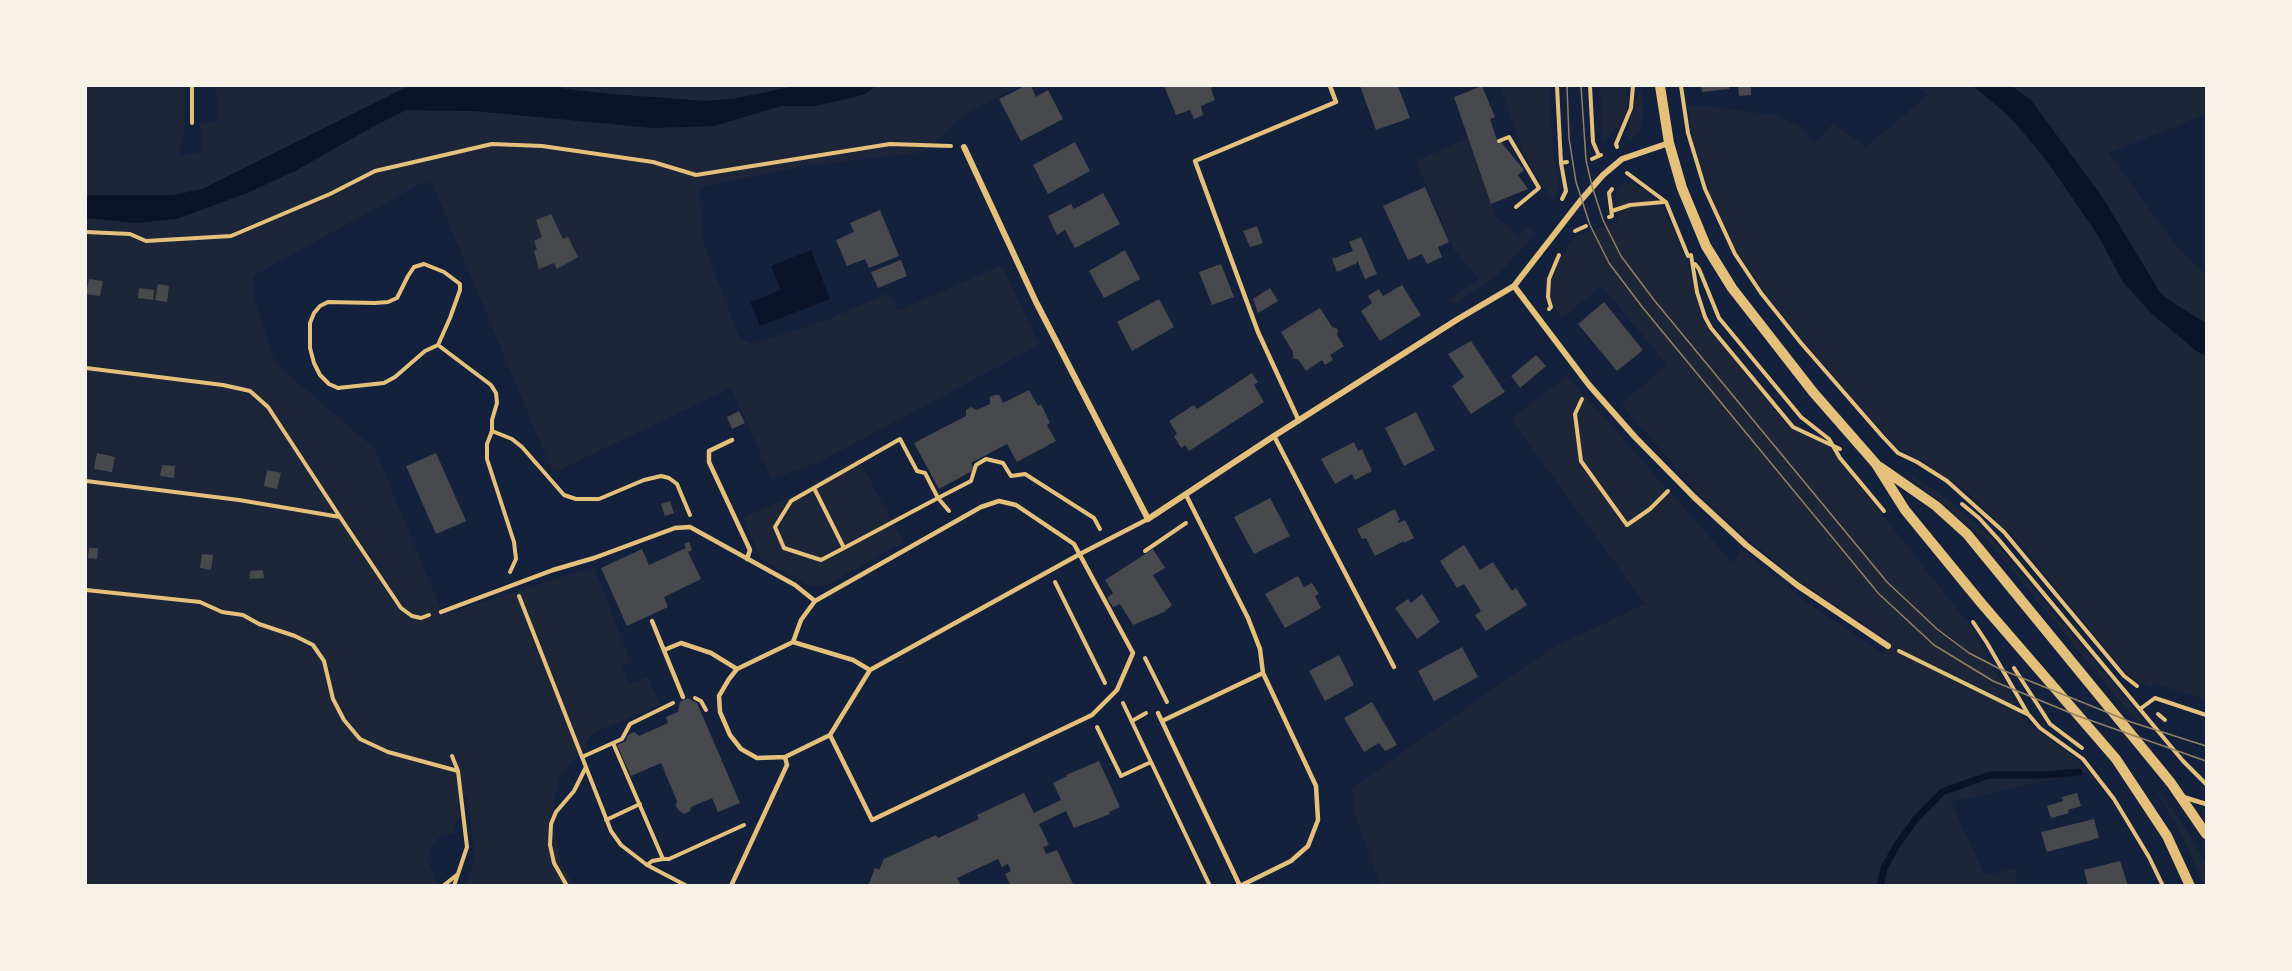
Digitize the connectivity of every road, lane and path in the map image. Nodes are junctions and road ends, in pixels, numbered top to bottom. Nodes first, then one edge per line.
1 (192, 86) edge
2 (1330, 86) edge
3 (1557, 86) edge
4 (1590, 86) edge
5 (1633, 86) edge
6 (1660, 86) edge
7 (1681, 86) edge
8 (1679, 114) dead end
9 (192, 123) dead end
10 (1499, 141) dead end
11 (1618, 141) dead end
12 (1669, 143) junction
13 (964, 147) joint
14 (1599, 156) dead end
15 (1567, 162) dead end
16 (1561, 163) junction
17 (1694, 172) dead end
18 (1623, 179) dead end
19 (1617, 182) dead end
20 (1561, 201) dead end
21 (1668, 201) junction
22 (1516, 207) dead end
23 (1612, 211) junction
24 (1609, 217) dead end
25 (1586, 226) dead end
26 (86, 232) edge
27 (1570, 239) dead end
28 (1564, 247) dead end
29 (1726, 250) dead end
30 (1688, 256) dead end
31 (1731, 260) dead end
32 (1695, 264) dead end
33 (1744, 279) dead end
34 (1514, 286) junction
35 (1538, 318) junction
36 (438, 345) junction
37 (86, 368) edge
38 (1821, 375) dead end
39 (1589, 385) junction
40 (1299, 421) junction
41 (492, 431) junction
42 (1274, 436) junction
43 (732, 440) dead end
44 (1832, 445) junction
45 (1843, 452) dead end
46 (1876, 464) junction
47 (86, 481) edge
48 (1678, 481) junction
49 (814, 488) junction
50 (1186, 495) junction
51 (938, 498) junction
52 (1197, 516) junction
53 (340, 517) junction
54 (1889, 517) dead end
55 (1148, 519) junction
56 (690, 527) junction
57 (1107, 540) junction
58 (844, 548) junction
59 (1145, 551) dead end
60 (1080, 554) junction
61 (747, 559) junction
62 (1049, 571) junction
63 (514, 584) junction
64 (86, 590) edge
65 (815, 602) junction
66 (441, 612) joint
67 (1969, 617) dead end
68 (652, 621) dead end
69 (793, 642) junction
70 (1888, 646) joint
71 (664, 650) junction
72 (1133, 653) junction
73 (1394, 666) dead end
74 (737, 669) junction
75 (870, 670) junction
76 (2015, 670) dead end
77 (1263, 673) junction
78 (2137, 686) dead end
79 (1117, 690) junction
80 (683, 697) junction
81 (1167, 703) dead end
82 (720, 712) junction
83 (1158, 713) dead end
84 (2028, 714) junction
85 (2158, 714) dead end
86 (1092, 715) junction
87 (2206, 715) edge
88 (2165, 720) dead end
89 (1162, 721) junction
90 (830, 735) junction
91 (613, 743) junction
92 (2088, 753) dead end
93 (452, 756) dead end
94 (582, 757) junction
95 (785, 757) junction
96 (1152, 762) junction
97 (586, 766) junction
98 (458, 771) junction
99 (2206, 783) edge
100 (2181, 796) junction
101 (640, 804) junction
102 (2206, 804) edge
103 (764, 816) junction
104 (606, 820) junction
105 (2206, 834) edge
106 (663, 859) junction
107 (647, 865) junction
108 (458, 873) junction
109 (443, 885) edge
110 (454, 885) edge
111 (567, 885) edge
112 (687, 885) edge
113 (730, 885) edge
114 (1210, 885) edge
115 (1240, 885) edge
116 (2163, 885) edge
117 (2190, 885) edge

1 - 9 path
2 - 40 lane
3 - 16 path
4 - 14 path
5 - 11 path
6 - 12 street
7 - 78 path
8 - 17 path
10 - 22 path
12 - 34 street
12 - 46 street
13 - 26 path
13 - 55 street
15 - 16 path
16 - 20 path
18 - 21 path
19 - 23 path
21 - 23 path
21 - 30 path
21 - 44 path
23 - 24 path
25 - 27 path
28 - 35 path
29 - 31 path
32 - 44 path
33 - 38 path
34 - 35 street
34 - 40 street
35 - 39 street
36 - 36 path
36 - 41 path
37 - 53 path
39 - 48 street
39 - 48 path
40 - 42 street
41 - 56 path
41 - 63 path
42 - 50 street
42 - 73 lane
43 - 61 lane
44 - 45 path
44 - 54 path
46 - 100 street
46 - 117 street
47 - 53 path
48 - 70 street
49 - 51 path
49 - 58 path
49 - 58 path
50 - 52 lane
50 - 55 street
51 - 57 path
51 - 58 path
52 - 59 path
52 - 77 lane
53 - 66 path
55 - 57 lane
56 - 61 lane
56 - 63 lane
57 - 60 lane
60 - 62 lane
60 - 65 lane
60 - 72 lane
61 - 65 lane
62 - 75 lane
62 - 79 path
63 - 66 lane
63 - 94 path
64 - 98 path
65 - 69 lane
67 - 84 path
68 - 71 lane
69 - 74 lane
69 - 75 lane
70 - 84 path
71 - 74 lane
71 - 80 lane
72 - 79 lane
72 - 81 path
74 - 82 lane
75 - 90 lane
76 - 92 path
77 - 89 lane
77 - 115 lane
79 - 86 lane
79 - 96 path
80 - 82 path
80 - 91 path
82 - 95 lane
83 - 89 lane
84 - 116 path
85 - 88 path
86 - 90 lane
86 - 96 path
87 - 99 path
89 - 115 lane
90 - 95 lane
91 - 94 path
91 - 101 path
93 - 98 path
94 - 97 path
95 - 103 lane
96 - 114 path
97 - 104 path
97 - 111 path
98 - 108 path
100 - 102 lane
100 - 105 street
101 - 104 path
101 - 106 path
103 - 106 path
103 - 113 lane
104 - 107 path
106 - 107 path
107 - 112 path
108 - 109 path
108 - 110 path

